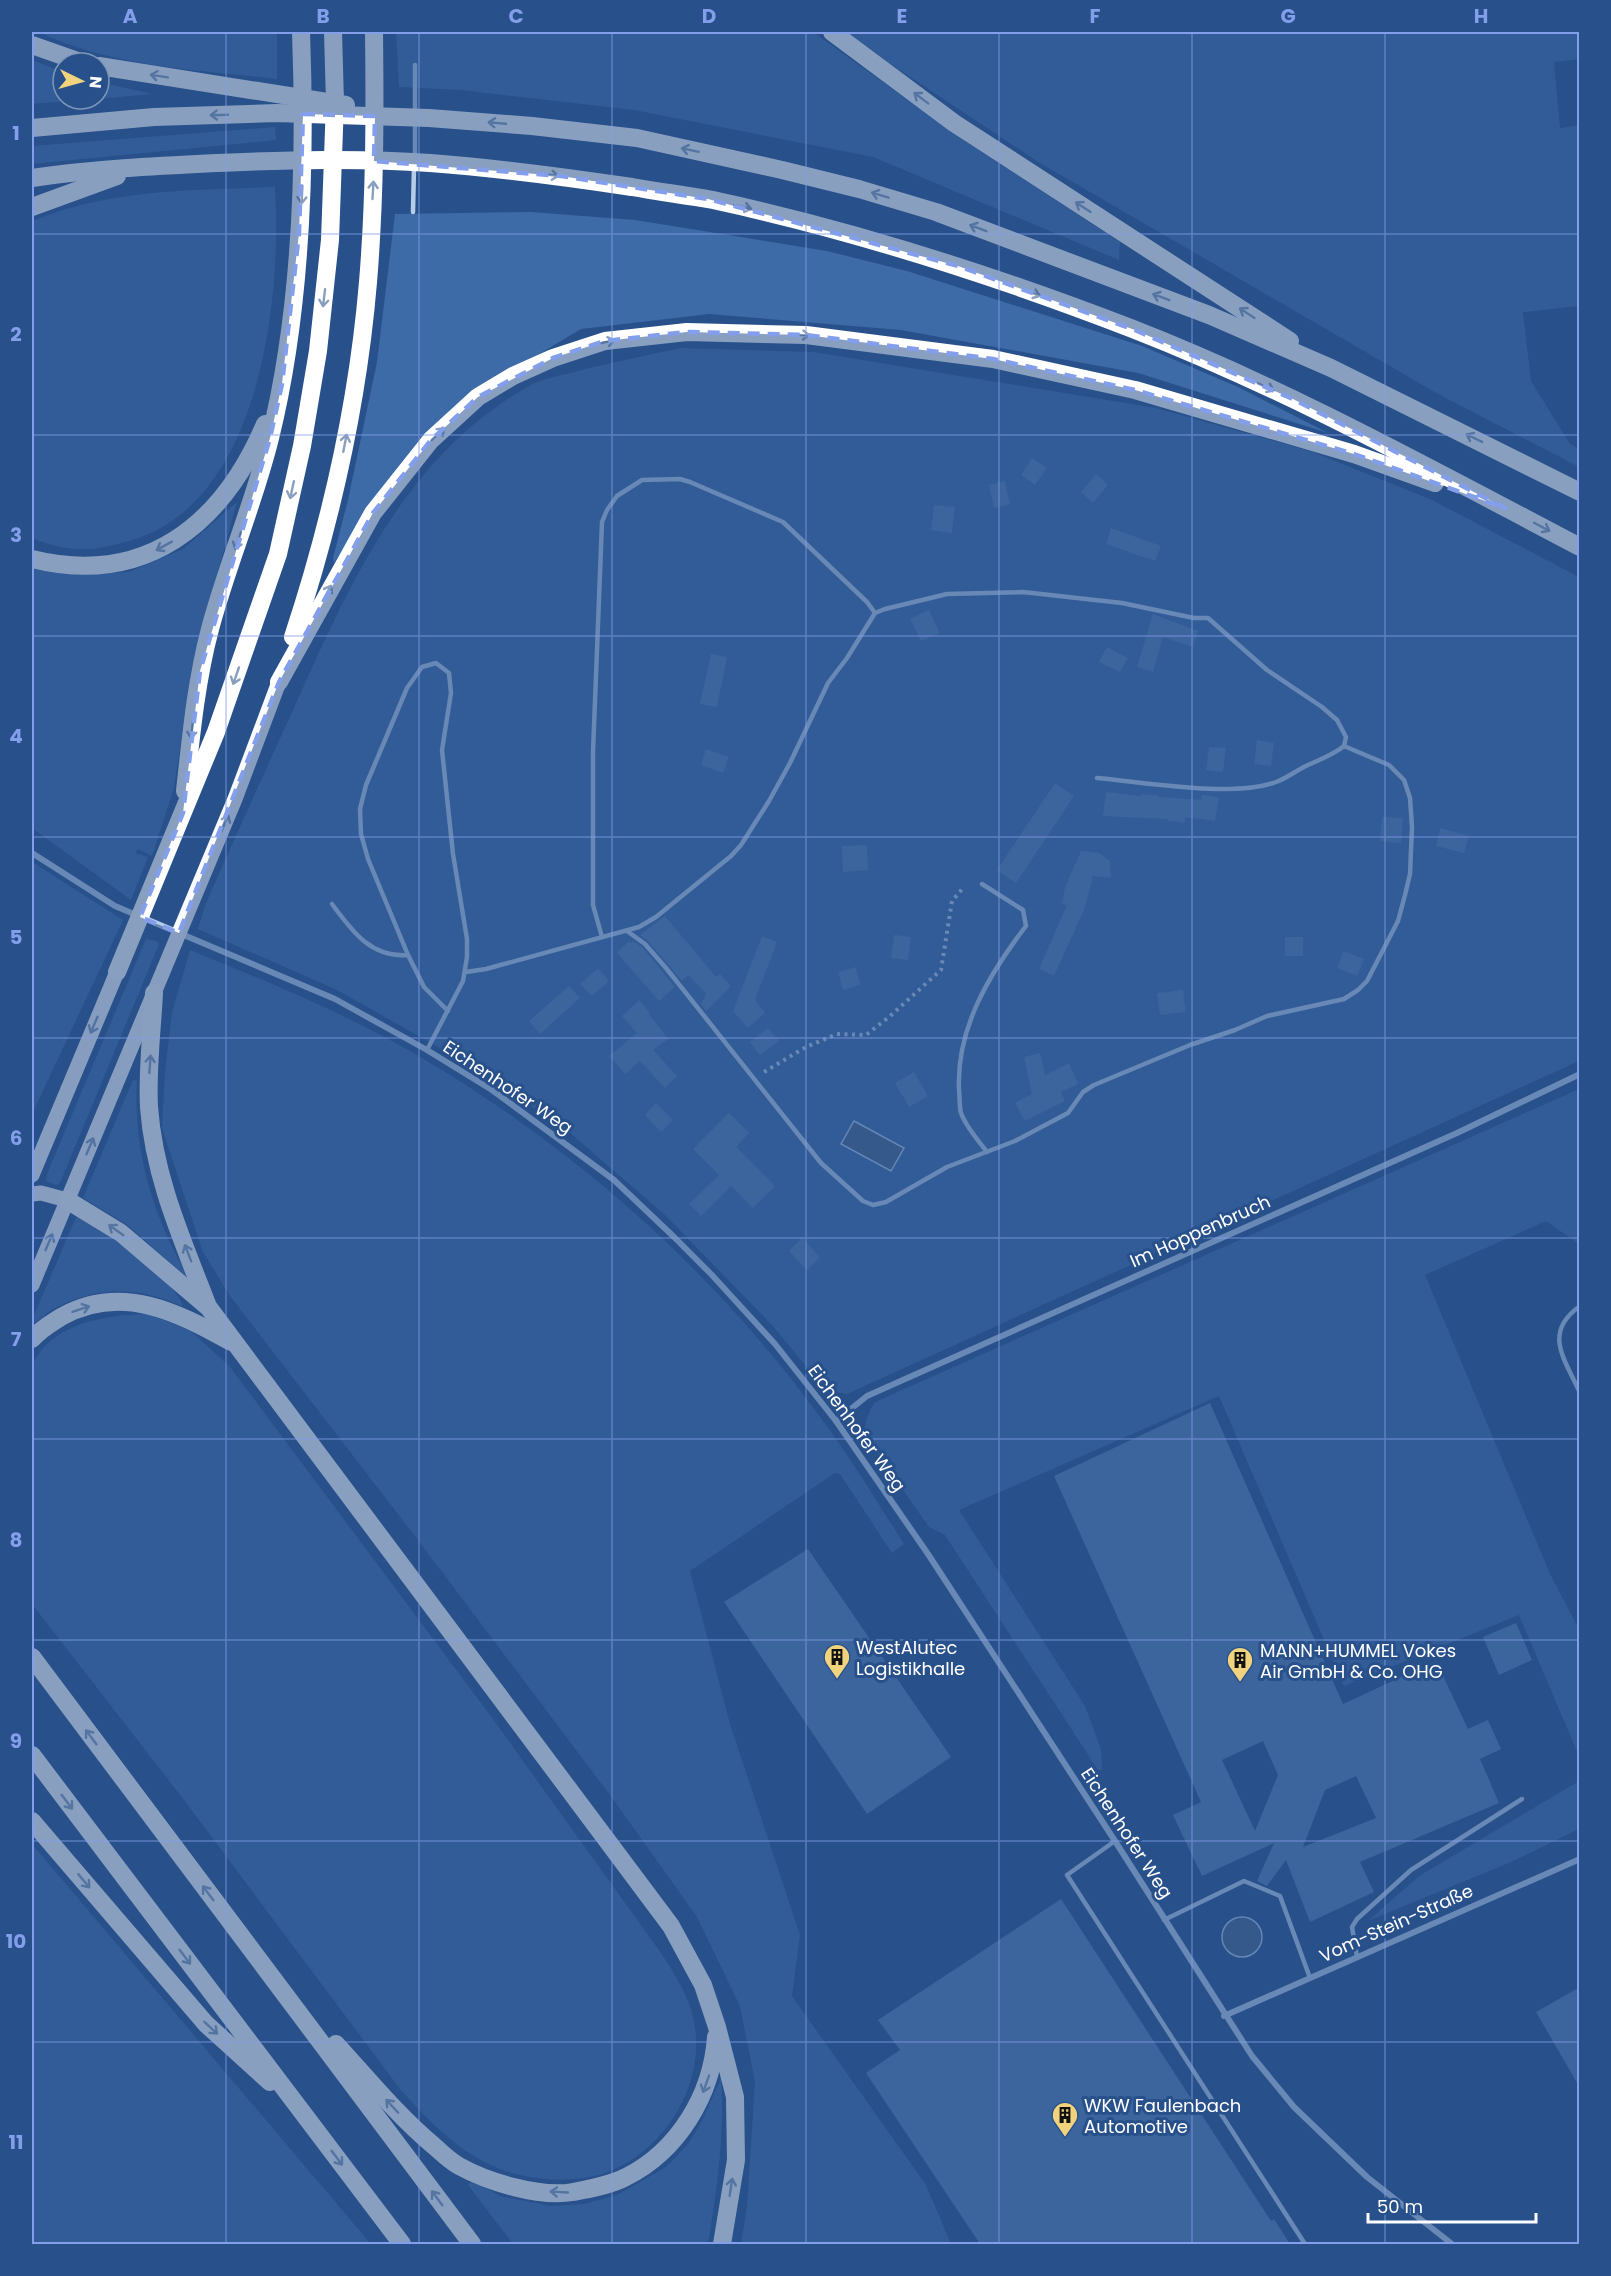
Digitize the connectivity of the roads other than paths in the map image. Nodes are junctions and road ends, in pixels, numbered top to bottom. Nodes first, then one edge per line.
1 (301, 32) edge
2 (333, 32) edge
3 (374, 32) edge
4 (832, 32) edge
5 (32, 45) edge
6 (51, 52) edge
7 (415, 65) dead end
8 (111, 68) edge
9 (419, 117) junction
10 (32, 128) edge
11 (141, 167) junction
12 (32, 178) edge
13 (32, 207) edge
14 (413, 212) dead end
15 (1331, 368) junction
16 (282, 384) junction
17 (1580, 492) edge
18 (1505, 508) junction
19 (1580, 547) edge
20 (32, 559) edge
21 (875, 613) junction
22 (279, 682) junction
23 (1344, 746) junction
24 (1097, 778) dead end
25 (183, 813) junction
26 (32, 853) edge
27 (982, 884) dead end
28 (332, 904) dead end
29 (627, 931) junction
30 (602, 937) junction
31 (408, 955) junction
32 (117, 972) joint
33 (466, 972) junction
34 (155, 990) junction
35 (448, 1011) junction
36 (426, 1050) junction
37 (1580, 1074) edge
38 (987, 1152) junction
39 (32, 1174) edge
40 (32, 1194) edge
41 (67, 1200) junction
42 (32, 1285) edge
43 (1580, 1306) edge
44 (209, 1308) junction
45 (32, 1339) edge
46 (235, 1344) junction
47 (1580, 1393) edge
48 (836, 1421) junction
49 (32, 1657) edge
50 (32, 1755) edge
51 (1522, 1799) dead end
52 (32, 1821) edge
53 (1115, 1841) junction
54 (1580, 1859) edge
55 (1164, 1920) junction
56 (1357, 1957) junction
57 (269, 1973) junction
58 (1310, 1978) junction
59 (1224, 2016) junction
60 (717, 2027) junction
61 (302, 2111) junction
62 (402, 2244) edge
63 (472, 2244) edge
64 (722, 2244) edge
65 (1305, 2244) edge
66 (1452, 2244) edge

1 -> 16 highway
2 -> 25 highway
22 -> 3 highway
15 -> 4 highway
5 - 6 highway
7 - 14 lane
9 -> 8 highway
9 -> 10 highway
15 -> 9 highway
11 - 12 highway
11 - 13 highway
11 -> 18 highway
17 -> 15 highway
16 -> 20 highway
16 -> 25 highway
18 -> 19 highway
22 -> 18 highway
21 - 23 lane
21 - 29 lane
21 - 30 lane
34 -> 22 main road
23 - 24 lane
23 - 38 lane
25 - 32 highway
26 - 36 street, Eichenhofer Weg
27 - 38 lane
28 - 31 lane
29 - 30 lane
29 - 38 lane
30 - 33 lane
31 - 33 lane
31 - 35 lane
32 -> 39 main road
33 - 35 lane
41 -> 34 main road
44 -> 34 highway
35 - 36 lane
36 - 48 street, Eichenhofer Weg
37 - 48 street, Im Hoppenbruch
40 - 41 main road
42 -> 41 main road
44 -> 41 highway
43 - 47 lane
44 - 46 highway
45 -> 46 highway
46 - 60 highway
48 - 53 street, Eichenhofer Weg
57 -> 49 highway
50 -> 61 highway
51 - 56 lane
52 -> 61 highway
53 - 55 street, Eichenhofer Weg
53 - 65 lane
54 - 56 street, Vom-Stein-Straße
55 - 58 lane
55 - 59 street, Eichenhofer Weg
56 - 58 street, Vom-Stein-Straße
60 -> 57 highway
63 -> 57 highway
58 - 59 street, Vom-Stein-Straße
59 - 66 street, Eichenhofer Weg
64 -> 60 highway
61 -> 62 highway

